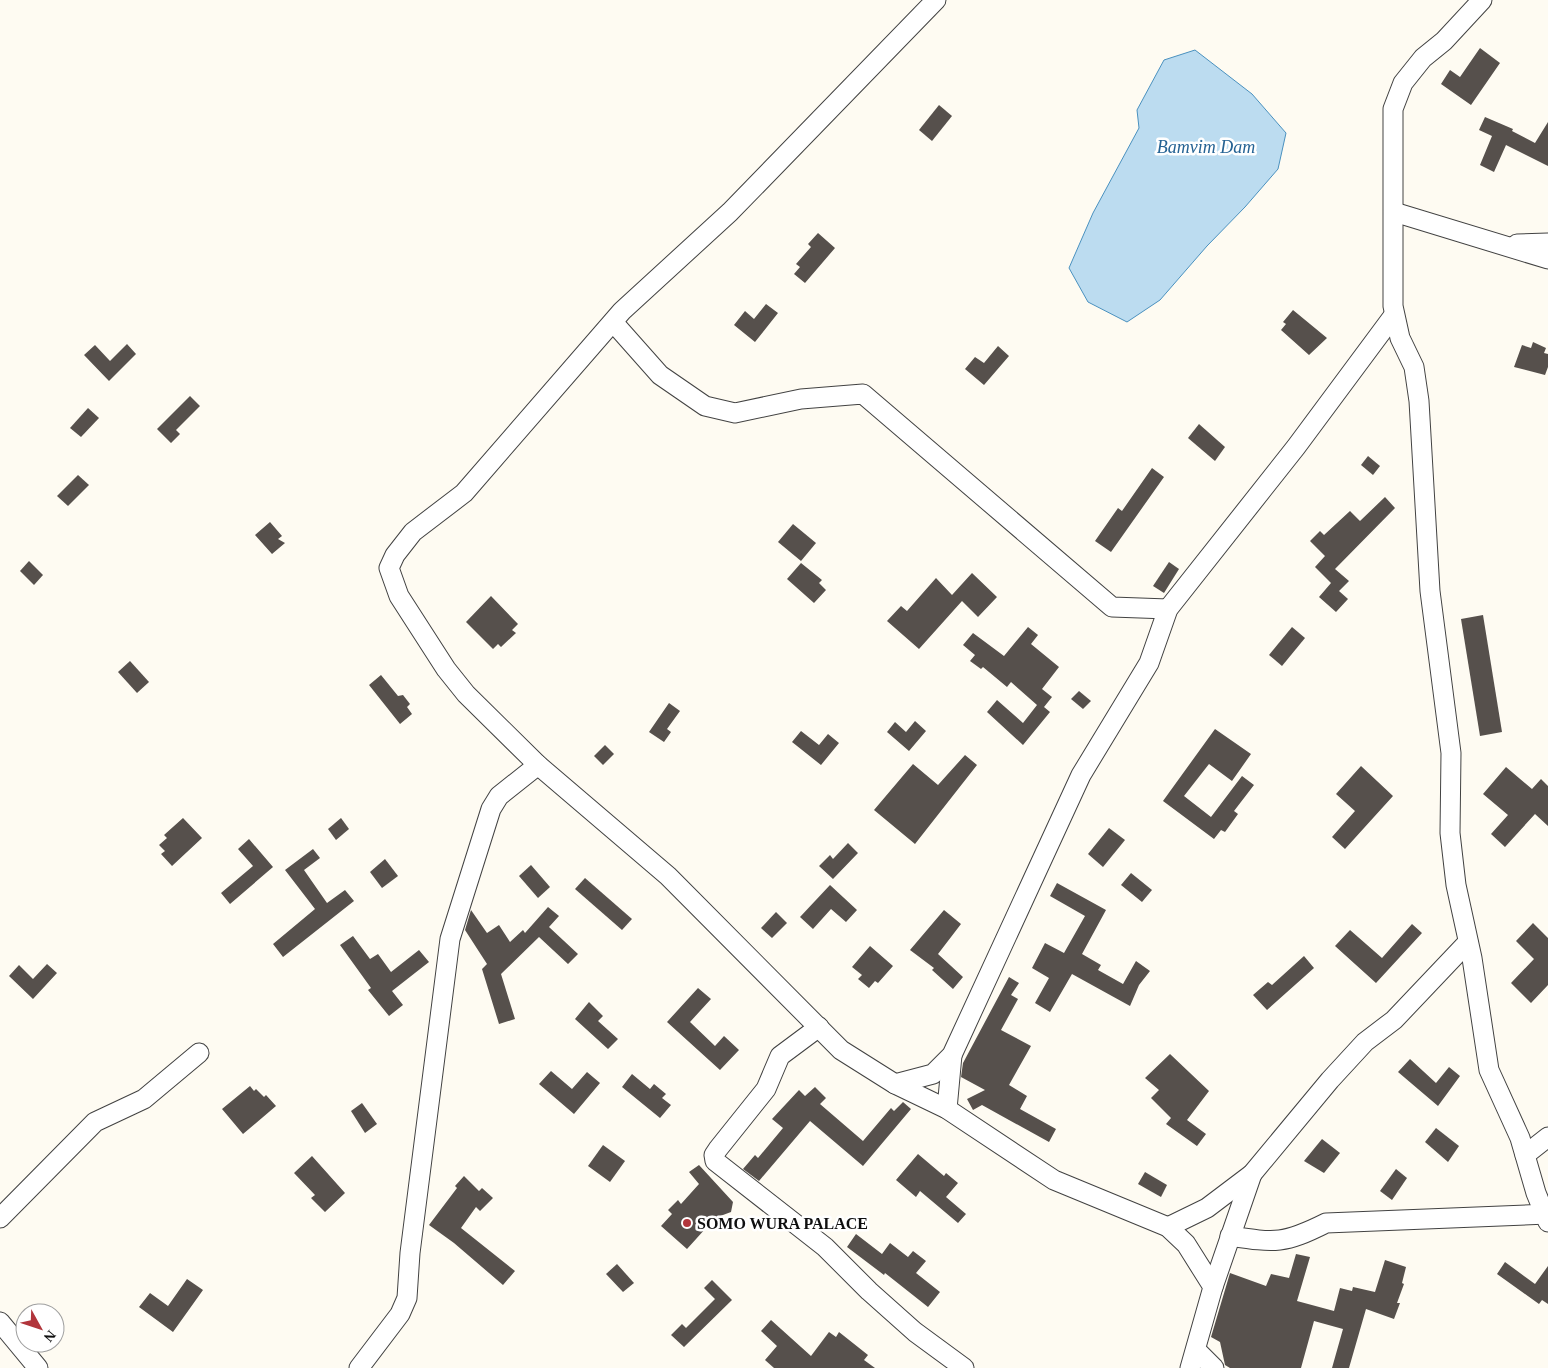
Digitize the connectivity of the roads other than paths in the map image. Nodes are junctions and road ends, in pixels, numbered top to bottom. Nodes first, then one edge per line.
1 (936, 0) edge
2 (1482, 0) edge
3 (1394, 212) junction
4 (1548, 243) edge
5 (1502, 244) junction
6 (1548, 260) edge
7 (1394, 315) junction
8 (613, 322) junction
9 (1168, 610) junction
10 (538, 765) junction
11 (1468, 942) junction
12 (819, 1027) junction
13 (199, 1053) dead end
14 (952, 1055) junction
15 (895, 1084) junction
16 (947, 1109) junction
17 (1548, 1137) edge
18 (1525, 1155) junction
19 (1252, 1174) junction
20 (1547, 1217) edge
21 (0, 1218) edge
22 (1168, 1227) junction
23 (1230, 1236) junction
24 (1213, 1287) junction
25 (0, 1322) edge
26 (1196, 1350) junction
27 (38, 1368) edge
28 (359, 1368) edge
29 (964, 1368) edge
30 (1190, 1368) edge
31 (1214, 1368) edge

1 - 8 street
2 - 3 street
3 - 5 street
3 - 7 street
4 - 5 street
5 - 6 street
7 - 9 street
7 - 11 street
8 - 9 street
8 - 10 street
9 - 14 street
10 - 12 street
10 - 28 street
11 - 18 street
11 - 19 street
12 - 15 street
12 - 29 street
13 - 21 street
14 - 15 street
14 - 16 street
15 - 16 street
16 - 22 street
17 - 18 street
18 - 20 street
19 - 22 street
19 - 23 street
20 - 23 street
22 - 24 street
23 - 24 street
24 - 26 street
25 - 27 street
26 - 30 street
26 - 31 street

